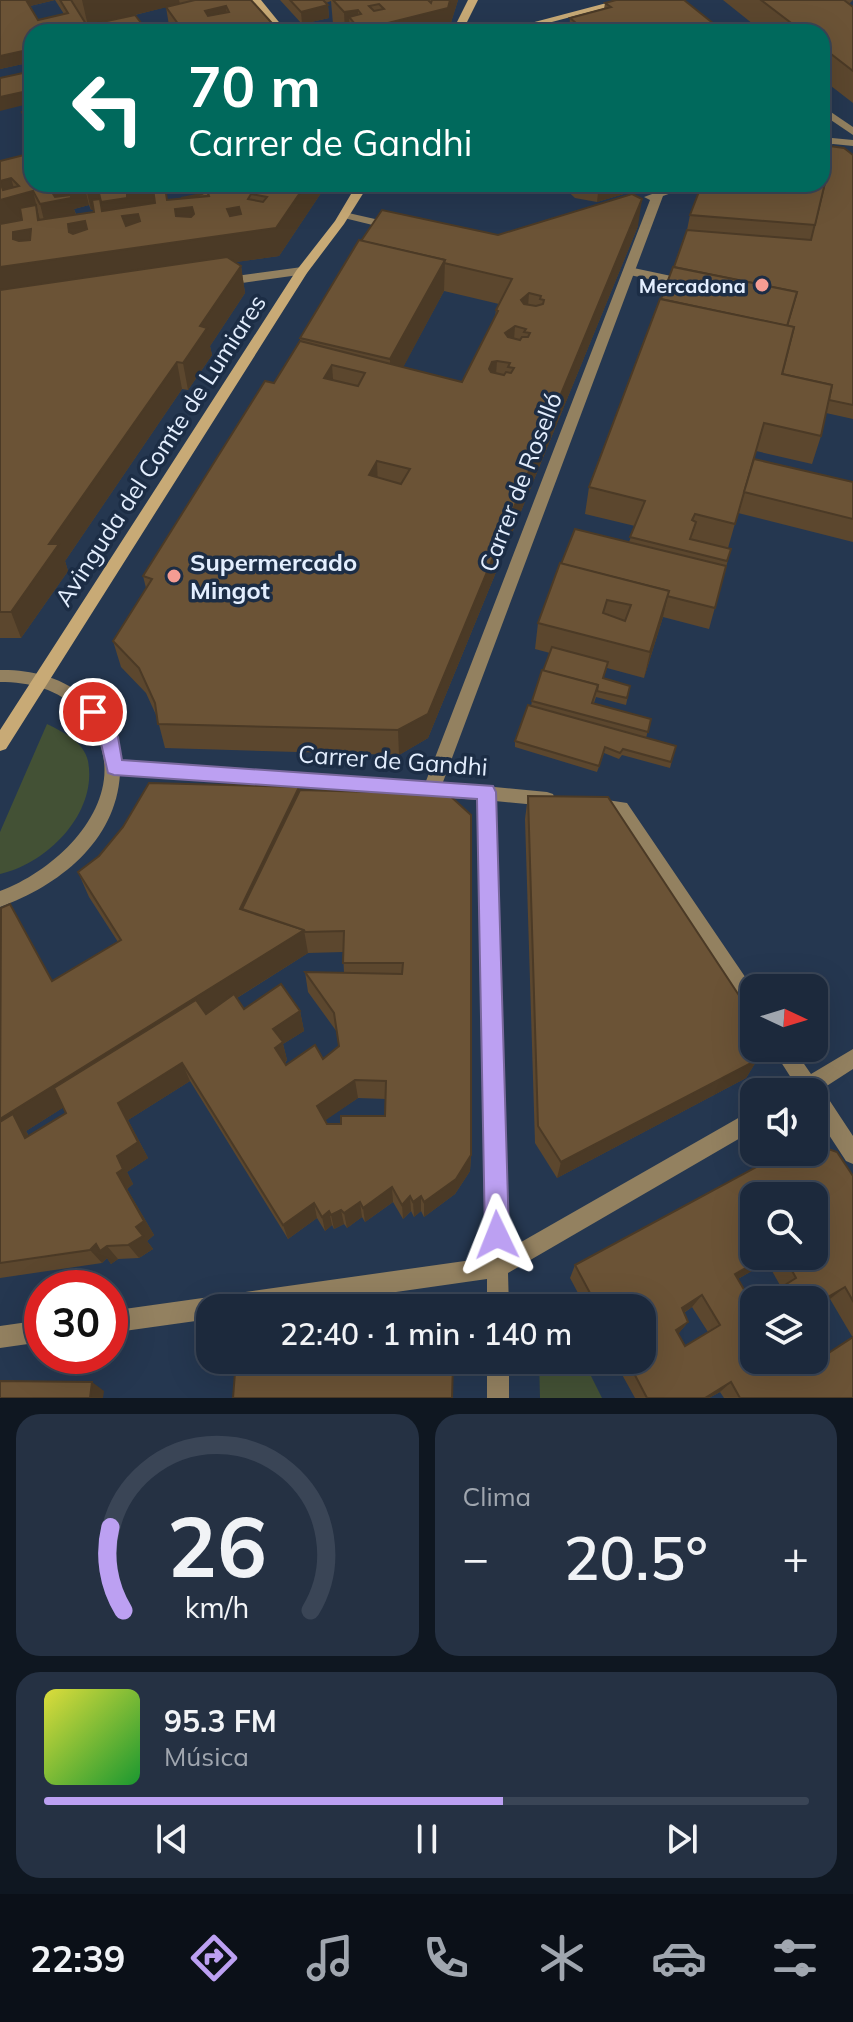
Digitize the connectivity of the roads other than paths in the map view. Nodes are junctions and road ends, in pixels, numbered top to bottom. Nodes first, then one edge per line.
1 (256, 0) edge
2 (473, 0) edge
3 (630, 0) edge
4 (603, 20) edge
5 (276, 24) edge
6 (461, 24) edge
7 (534, 24) edge
8 (588, 24) edge
9 (830, 115) edge
10 (853, 132) edge
11 (830, 142) edge
12 (853, 143) edge
13 (358, 192) edge
14 (666, 192) edge
15 (344, 215) junction
16 (402, 228) edge
17 (302, 271) junction
18 (629, 271) junction
19 (672, 280) edge
20 (212, 283) edge
21 (0, 676) edge
22 (40, 680) junction
23 (0, 744) edge
24 (114, 767) junction
25 (432, 788) junction
26 (486, 792) junction
27 (0, 899) edge
28 (740, 985) edge
29 (853, 1058) edge
30 (827, 1078) edge
31 (828, 1119) edge
32 (740, 1127) edge
33 (853, 1154) edge
34 (498, 1267) junction
35 (498, 1294) edge
36 (128, 1319) edge
37 (24, 1334) edge
38 (0, 1337) edge
39 (498, 1374) edge
40 (498, 1398) edge

1 - 5 street
2 - 6 street
3 - 7 street
4 - 8 street
9 - 10 street
11 - 12 street
13 - 15 street, Avinguda del Comte de Lumiares
14 - 18 street, Carrer de Roselló
15 - 16 street
15 - 17 street, Avinguda del Comte de Lumiares
17 - 20 street
17 - 22 street, Avinguda del Comte de Lumiares
18 - 19 street
18 - 25 street, Carrer de Roselló
21 - 22 street
22 - 23 street, Avinguda del Comte de Lumiares
22 - 24 street
24 - 25 street, Carrer de Gandhi
24 - 27 street
25 - 26 street, Carrer de Gandhi
26 - 28 street, Carrer de Gandhi
26 - 34 street
29 - 30 street
31 - 33 street
32 - 34 street
34 - 35 street
34 - 36 street
37 - 38 street
39 - 40 street

